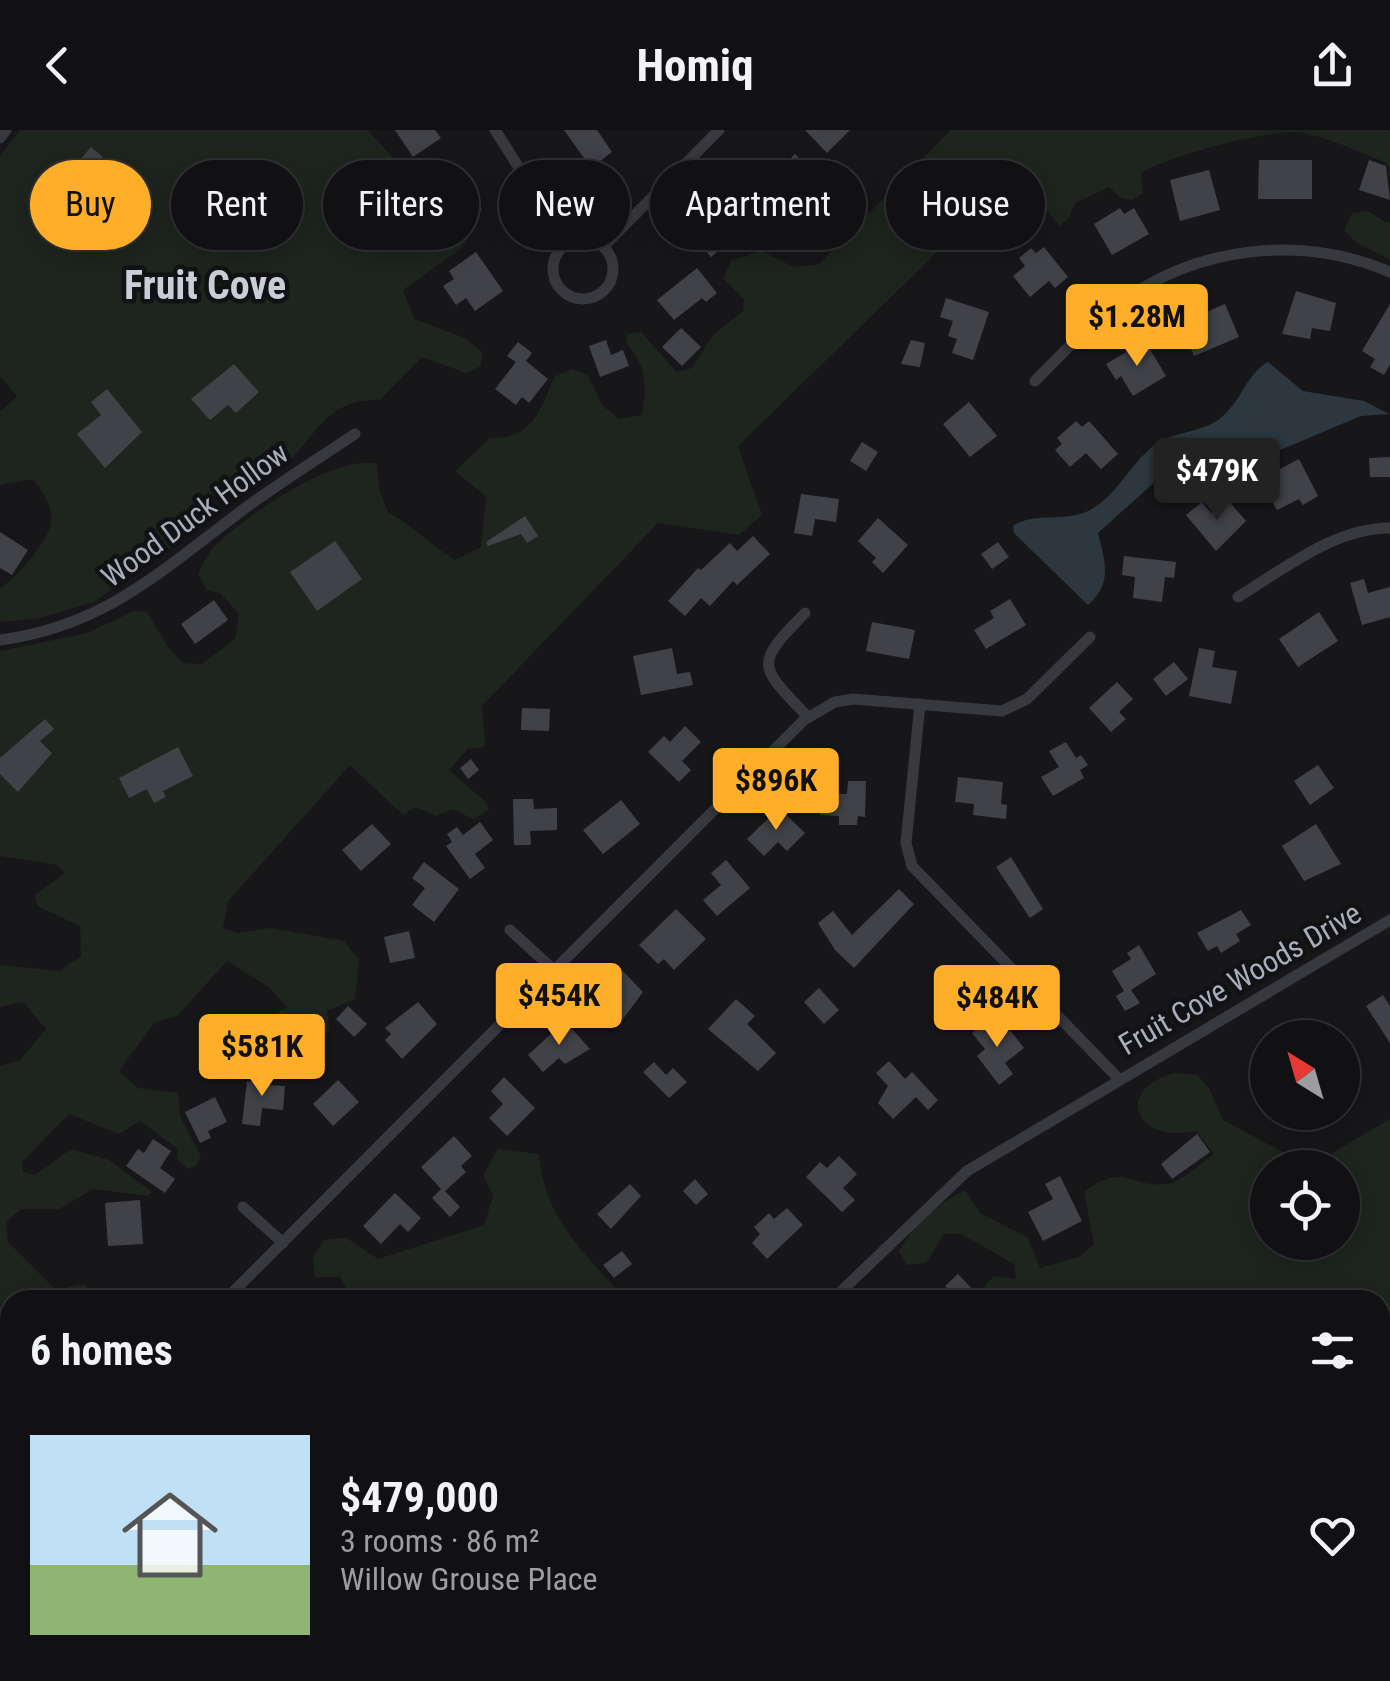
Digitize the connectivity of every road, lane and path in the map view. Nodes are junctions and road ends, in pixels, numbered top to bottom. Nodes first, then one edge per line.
1 (6, 130) edge
2 (495, 130) edge
3 (719, 130) edge
4 (0, 138) edge
5 (514, 160) edge
6 (630, 220) edge
7 (561, 250) edge
8 (606, 250) edge
9 (1390, 272) edge
10 (1035, 381) dead end
11 (355, 434) dead end
12 (1390, 528) edge
13 (1238, 597) dead end
14 (805, 612) dead end
15 (1090, 638) dead end
16 (0, 640) edge
17 (920, 704) junction
18 (808, 717) junction
19 (1390, 920) edge
20 (510, 930) dead end
21 (555, 971) junction
22 (1119, 1079) junction
23 (243, 1207) dead end
24 (283, 1243) junction
25 (235, 1290) edge
26 (842, 1290) edge

1 - 4 street
2 - 5 street
3 - 6 street
7 - 8 street
9 - 10 street
11 - 16 street, Wood Duck Hollow
12 - 13 street
14 - 18 street
15 - 17 street
17 - 18 street
17 - 22 street
18 - 21 street
19 - 22 street, Fruit Cove Woods Drive
20 - 21 street
21 - 24 street
22 - 26 street, Fruit Cove Woods Drive
23 - 24 street
24 - 25 street

